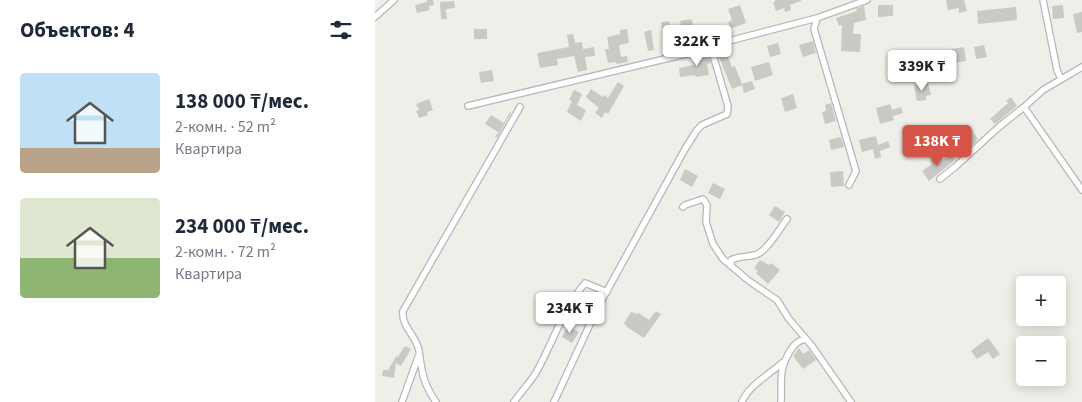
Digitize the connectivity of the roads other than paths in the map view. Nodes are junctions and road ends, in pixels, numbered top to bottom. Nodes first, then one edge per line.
1 (394, 0) edge
2 (867, 0) edge
3 (1043, 0) edge
4 (375, 17) edge
5 (817, 18) junction
6 (711, 48) junction
7 (1082, 67) edge
8 (1061, 79) junction
9 (468, 106) dead end
10 (520, 107) dead end
11 (1024, 107) junction
12 (940, 179) dead end
13 (849, 185) dead end
14 (1082, 190) edge
15 (683, 207) dead end
16 (787, 219) dead end
17 (731, 266) junction
18 (607, 292) junction
19 (805, 339) junction
20 (418, 355) junction
21 (783, 363) junction
22 (402, 402) edge
23 (436, 402) edge
24 (514, 402) edge
25 (554, 402) edge
26 (742, 402) edge
27 (781, 402) edge
28 (851, 402) edge

1 - 4 street
2 - 5 street
3 - 8 street
5 - 6 street
5 - 13 street
6 - 9 street
6 - 18 street
7 - 8 street
8 - 11 street
10 - 20 street
11 - 12 street
11 - 14 street
15 - 17 street
16 - 17 street
17 - 19 street
18 - 24 street
18 - 25 street
19 - 21 street
19 - 28 street
20 - 22 street
20 - 23 street
21 - 26 street
21 - 27 street

